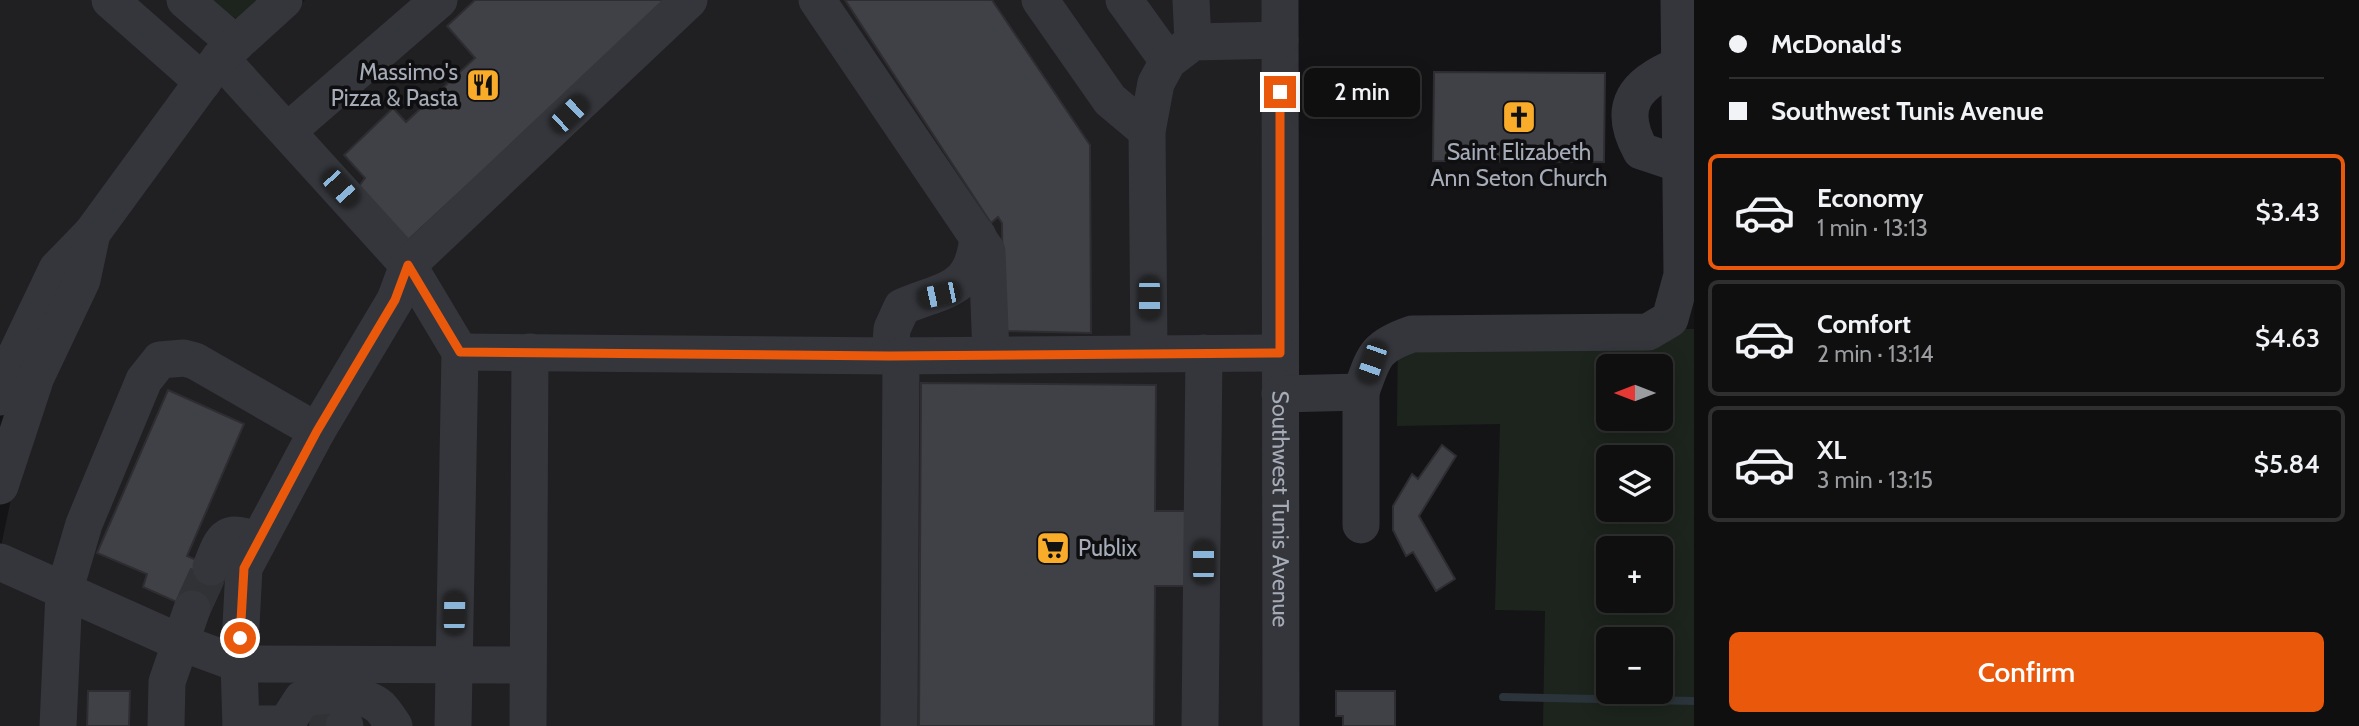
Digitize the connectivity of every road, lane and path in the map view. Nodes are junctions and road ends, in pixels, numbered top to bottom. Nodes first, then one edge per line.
1 (110, 0) edge
2 (185, 0) edge
3 (284, 0) edge
4 (439, 0) edge
5 (689, 0) edge
6 (817, 0) edge
7 (1040, 0) edge
8 (1124, 0) edge
9 (1191, 0) edge
10 (1280, 0) edge
11 (1679, 0) edge
12 (1280, 40) junction
13 (1180, 52) junction
14 (220, 61) junction
15 (1680, 65) junction
16 (289, 130) junction
17 (1147, 131) junction
18 (1681, 164) junction
19 (92, 233) junction
20 (978, 235) junction
21 (408, 265) junction
22 (1688, 275) edge
23 (460, 352) junction
24 (530, 352) junction
25 (1149, 353) junction
26 (1204, 353) junction
27 (1280, 353) junction
28 (991, 355) junction
29 (895, 356) junction
30 (1362, 392) junction
31 (1280, 394) junction
32 (0, 397) edge
33 (317, 431) junction
34 (0, 486) edge
35 (1361, 525) dead end
36 (258, 541) junction
37 (0, 562) edge
38 (211, 566) tunnel mouth
39 (64, 592) junction
40 (186, 625) junction
41 (239, 664) junction
42 (453, 665) junction
43 (527, 665) junction
44 (241, 725) edge
45 (321, 725) edge
46 (58, 726) edge
47 (166, 726) edge
48 (394, 726) edge
49 (453, 726) edge
50 (528, 726) edge
51 (898, 726) edge
52 (1200, 726) edge
53 (1281, 726) edge

1 - 14 street
2 - 14 street
3 - 14 street
4 - 16 street
5 - 21 street
6 - 20 street
7 - 17 street
8 - 13 street
9 - 13 street
10 - 12 street, Southwest Tunis Avenue
11 - 15 street
12 - 13 street
12 - 27 street, Southwest Tunis Avenue
13 - 17 street
14 - 16 street
14 - 19 street
15 - 18 street
15 - 18 street
16 - 21 street
17 - 25 street
18 - 22 street
19 - 32 street
19 - 34 street
20 - 28 street
20 - 29 street
21 - 23 street
21 - 33 street
22 - 30 street
23 - 24 street
23 - 42 street
24 - 29 street
24 - 43 street
25 - 26 street
25 - 28 street
26 - 27 street
26 - 52 street
27 - 31 street, Southwest Tunis Avenue
28 - 29 street
29 - 51 street
30 - 31 street
30 - 35 street
31 - 53 street, Southwest Tunis Avenue
33 - 36 street
33 - 39 street
36 - 38 street
36 - 41 street
37 - 39 street
39 - 40 street
39 - 46 street
40 - 41 street
40 - 47 street
41 - 42 street
41 - 44 street
42 - 43 street
42 - 49 street
43 - 50 street
44 - 45 street
45 - 48 street

